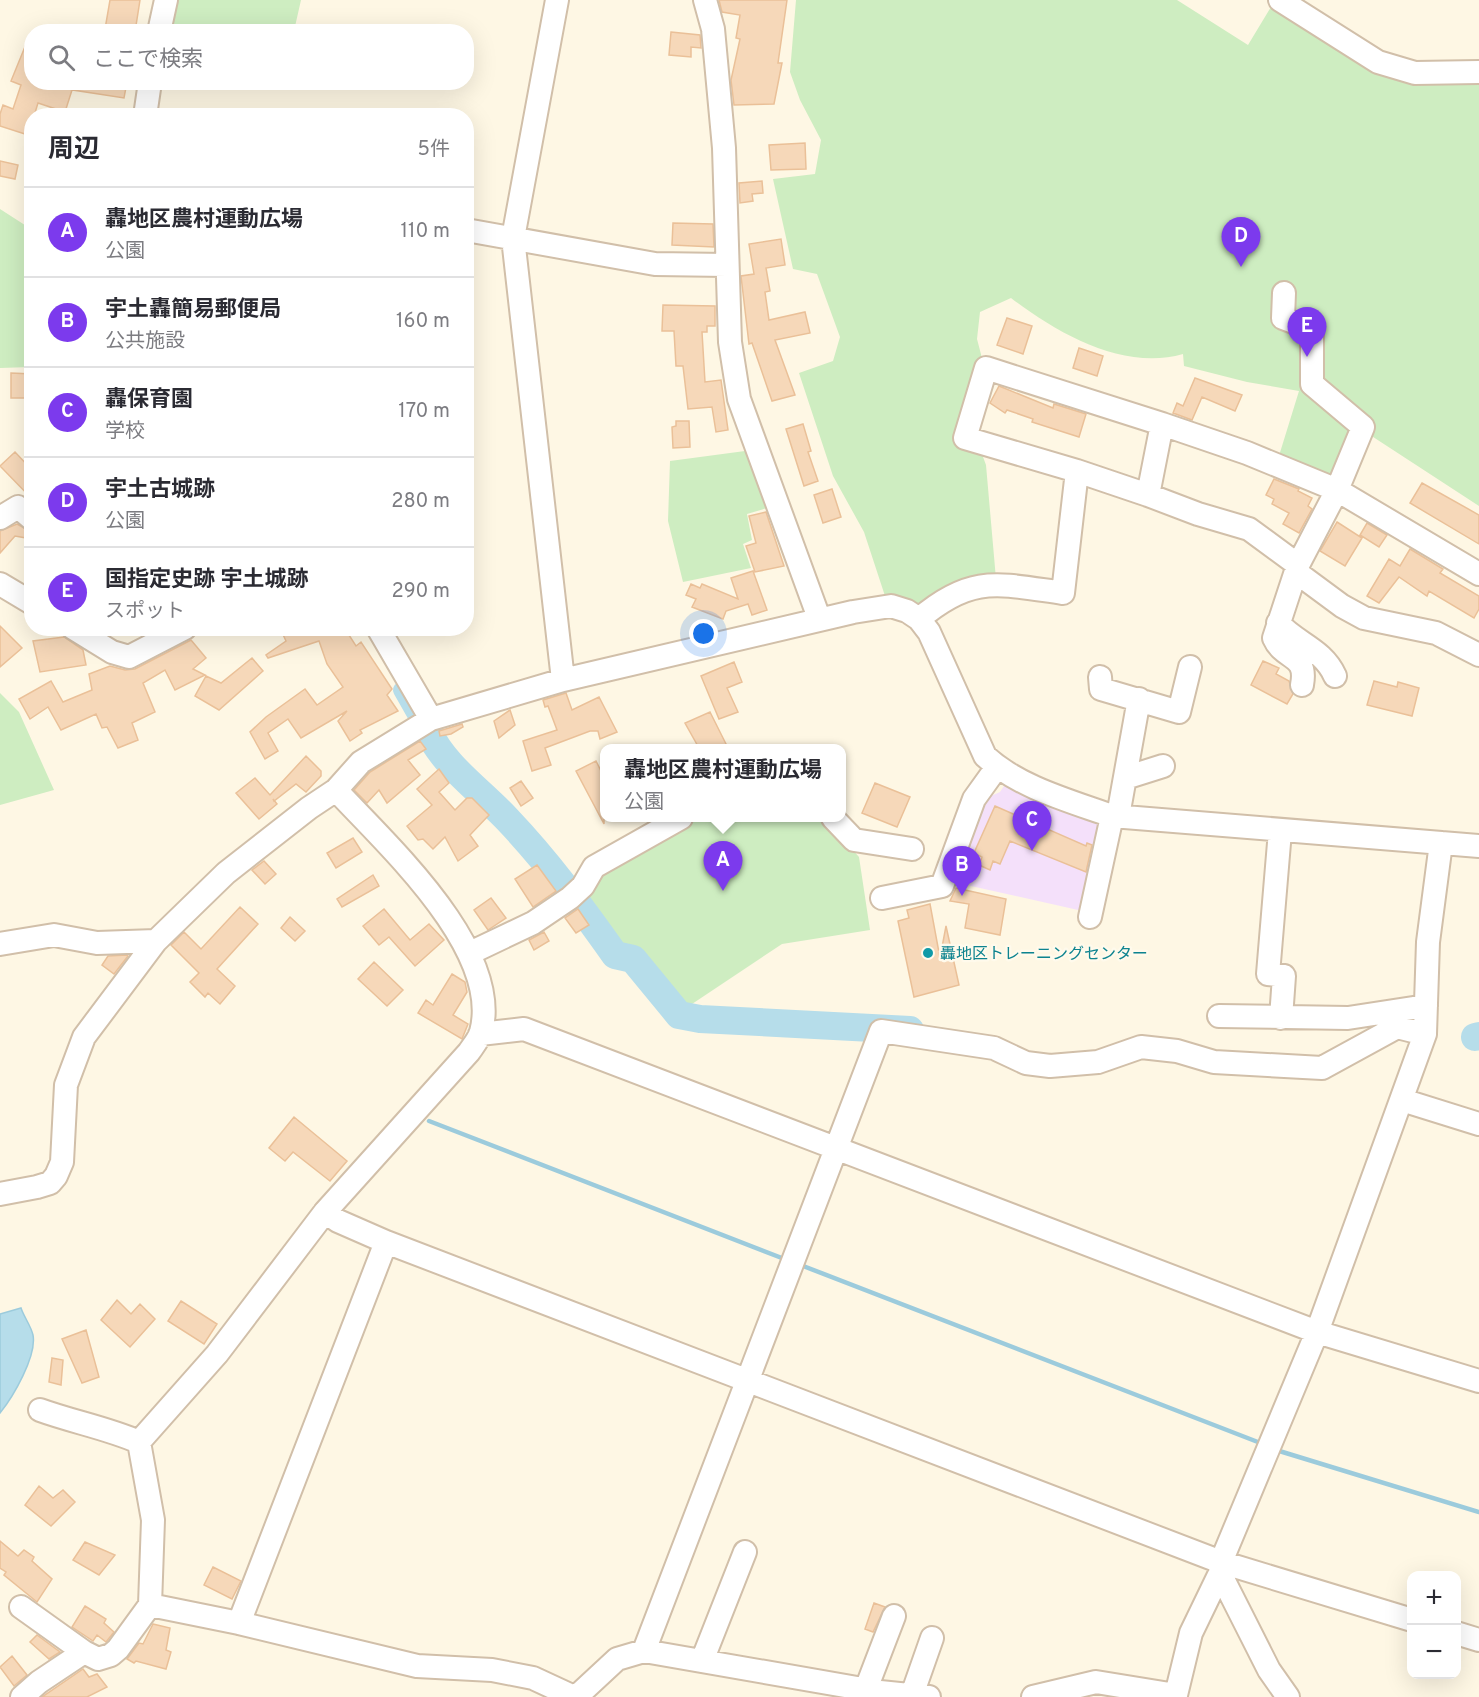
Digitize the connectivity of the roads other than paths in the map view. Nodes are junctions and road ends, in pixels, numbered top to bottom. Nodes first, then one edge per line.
1 (166, 0) edge
2 (557, 0) edge
3 (705, 0) edge
4 (1280, 0) edge
5 (161, 24) edge
6 (1479, 72) edge
7 (149, 90) edge
8 (146, 108) edge
9 (474, 231) edge
10 (513, 238) junction
11 (727, 265) junction
12 (1284, 293) dead end
13 (1162, 424) junction
14 (1077, 471) junction
15 (1337, 490) junction
16 (1148, 495) junction
17 (24, 512) edge
18 (0, 518) edge
19 (1297, 569) junction
20 (1479, 574) edge
21 (0, 584) edge
22 (24, 598) edge
23 (819, 618) junction
24 (919, 619) junction
25 (1278, 623) junction
26 (87, 636) edge
27 (145, 636) edge
28 (169, 636) edge
29 (383, 636) edge
30 (142, 650) junction
31 (1479, 655) edge
32 (1190, 667) dead end
33 (1335, 676) dead end
34 (1100, 677) dead end
35 (563, 680) junction
36 (1302, 685) dead end
37 (1139, 699) junction
38 (431, 719) junction
39 (1163, 766) dead end
40 (997, 767) junction
41 (1125, 778) junction
42 (336, 789) junction
43 (1115, 816) junction
44 (674, 822) edge
45 (837, 822) edge
46 (1280, 831) junction
47 (1441, 843) junction
48 (1479, 846) edge
49 (912, 849) dead end
50 (882, 898) dead end
51 (1090, 917) dead end
52 (156, 941) junction
53 (0, 944) edge
54 (470, 953) junction
55 (1426, 1006) junction
56 (1219, 1016) dead end
57 (1281, 1018) junction
58 (480, 1034) junction
59 (1425, 1034) junction
60 (1402, 1100) junction
61 (1479, 1124) edge
62 (835, 1149) junction
63 (0, 1194) edge
64 (325, 1212) junction
65 (386, 1242) junction
66 (1317, 1332) junction
67 (748, 1379) junction
68 (1479, 1381) edge
69 (40, 1410) dead end
70 (139, 1442) junction
71 (745, 1552) dead end
72 (1220, 1568) junction
73 (150, 1605) junction
74 (21, 1607) dead end
75 (894, 1616) dead end
76 (1407, 1619) edge
77 (239, 1623) junction
78 (1461, 1635) edge
79 (932, 1638) dead end
80 (1479, 1640) edge
81 (644, 1650) junction
82 (84, 1652) junction
83 (702, 1661) junction
84 (866, 1689) junction
85 (920, 1696) edge
86 (1176, 1696) edge
87 (22, 1697) edge
88 (575, 1697) edge
89 (1034, 1697) edge
90 (1288, 1697) edge

1 - 5 street
2 - 10 street
3 - 11 street
4 - 6 street
7 - 8 street
9 - 10 street
10 - 11 street
10 - 35 street
11 - 23 street
12 - 15 street
13 - 14 street
13 - 15 street
13 - 16 street
14 - 16 street
14 - 24 street
15 - 19 street
15 - 20 street
16 - 19 street
17 - 18 street
19 - 25 street
19 - 31 street
21 - 22 street
23 - 24 street
23 - 35 street
24 - 40 street
25 - 33 street
25 - 36 street
26 - 30 street
27 - 30 street
28 - 30 street
29 - 38 street
32 - 37 street
34 - 37 street
35 - 38 street
37 - 41 street
38 - 42 street
39 - 41 street
40 - 43 street
40 - 50 street
41 - 43 street
42 - 52 street
42 - 54 street
43 - 46 street
43 - 51 street
44 - 54 street
45 - 49 street
46 - 47 street
46 - 57 street
47 - 48 street
47 - 55 street
52 - 53 street
52 - 63 street
54 - 58 street
55 - 57 street
55 - 59 street
56 - 57 street
58 - 62 street
58 - 64 street
59 - 60 street
59 - 62 street
60 - 61 street
60 - 66 street
62 - 66 street
62 - 67 street
64 - 65 street
64 - 70 street
65 - 67 street
65 - 77 street
66 - 68 street
66 - 72 street
67 - 72 street
67 - 81 street
69 - 70 street
70 - 73 street
71 - 83 street
72 - 76 street
72 - 86 street
72 - 90 street
73 - 77 street
73 - 82 street
74 - 82 street
75 - 84 street
77 - 88 street
78 - 80 street
79 - 85 street
81 - 83 street
81 - 88 street
82 - 87 street
83 - 84 street
84 - 85 street
86 - 89 street

